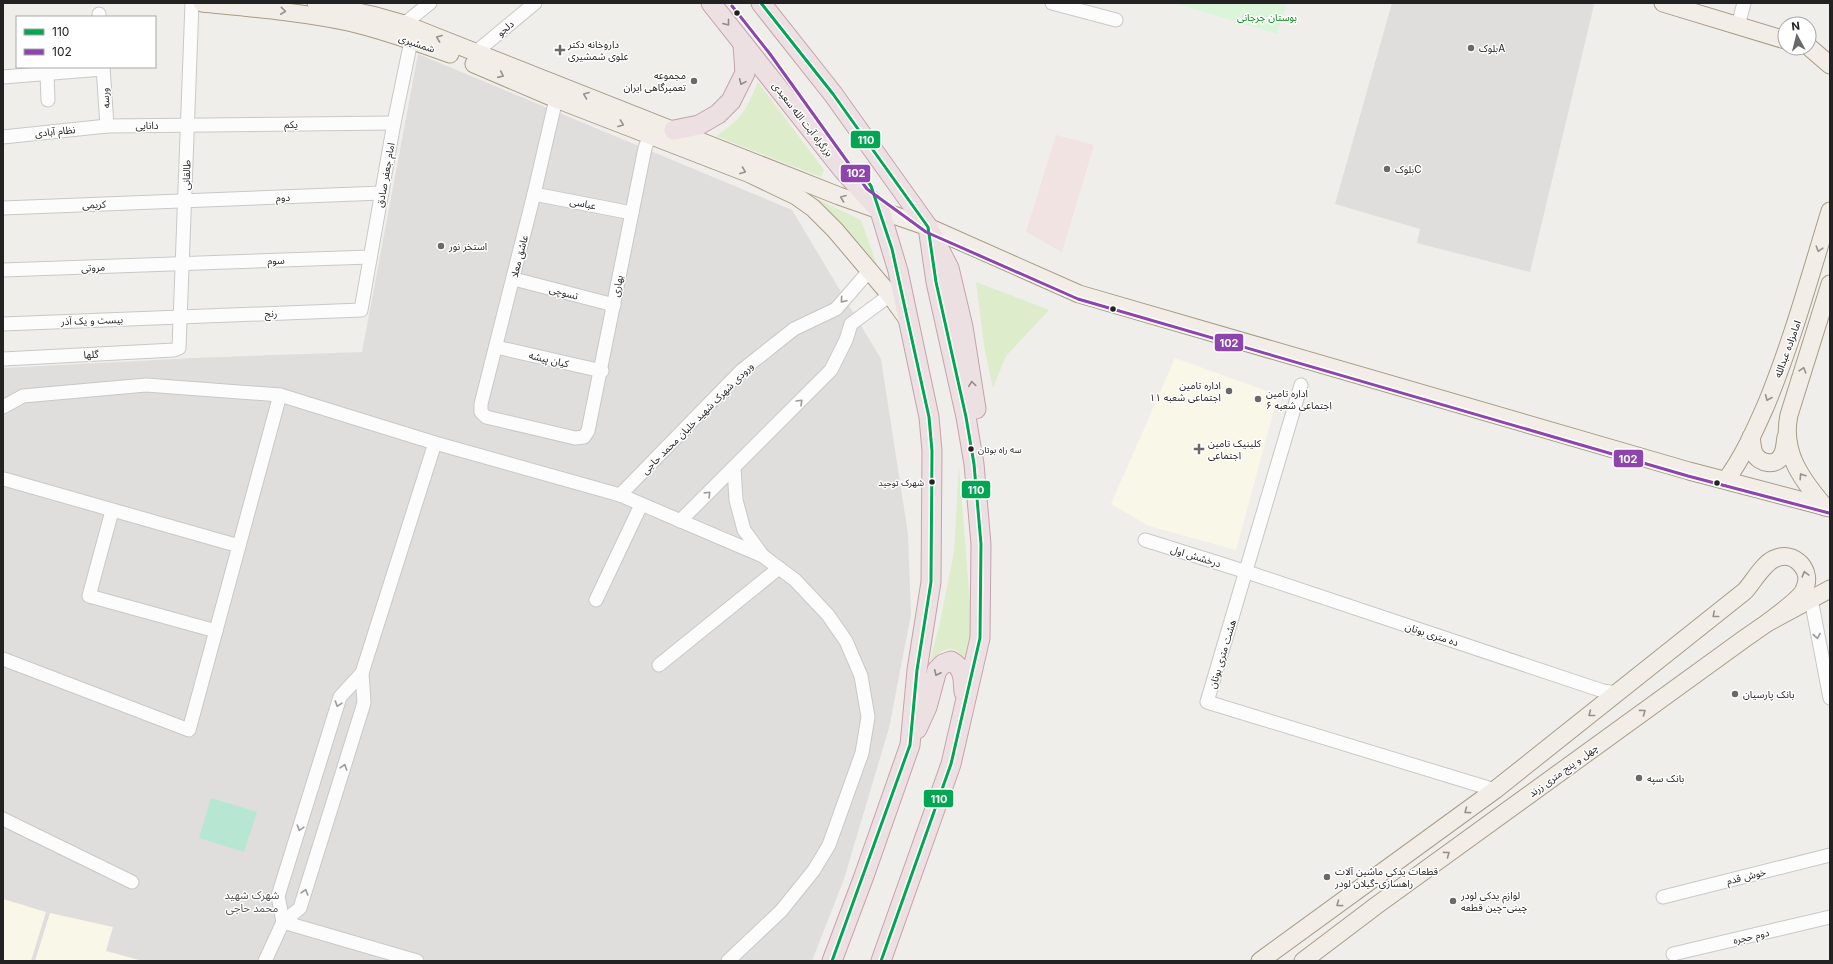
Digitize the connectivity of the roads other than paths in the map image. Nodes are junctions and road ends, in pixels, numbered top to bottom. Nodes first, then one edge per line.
1 (192, 3) edge
2 (202, 3) edge
3 (316, 3) edge
4 (430, 3) edge
5 (535, 3) edge
6 (711, 3) edge
7 (761, 3) edge
8 (1052, 3) edge
9 (1663, 3) edge
10 (1744, 3) edge
11 (1076, 6) edge
12 (1116, 20) dead end
13 (1738, 26) junction
14 (407, 32) junction
15 (1777, 38) edge
16 (743, 44) junction
17 (1817, 50) edge
18 (1817, 53) edge
19 (1830, 54) edge
20 (473, 57) junction
21 (1830, 64) edge
22 (103, 68) edge
23 (46, 74) junction
24 (3, 77) edge
25 (557, 92) junction
26 (48, 100) dead end
27 (394, 123) junction
28 (188, 125) junction
29 (107, 126) junction
30 (674, 130) junction
31 (650, 135) junction
32 (3, 137) edge
33 (382, 193) junction
34 (534, 194) junction
35 (185, 200) junction
36 (3, 208) edge
37 (880, 211) junction
38 (1830, 211) edge
39 (632, 213) junction
40 (928, 227) junction
41 (370, 257) junction
42 (182, 264) junction
43 (3, 270) edge
44 (869, 271) junction
45 (514, 278) junction
46 (1829, 289) edge
47 (890, 295) junction
48 (614, 305) junction
49 (361, 310) joint
50 (180, 317) junction
51 (909, 322) junction
52 (3, 324) edge
53 (496, 347) junction
54 (179, 348) joint
55 (3, 359) edge
56 (602, 371) junction
57 (1301, 385) dead end
58 (280, 395) junction
59 (3, 407) edge
60 (1786, 434) junction
61 (584, 437) joint
62 (1751, 437) junction
63 (435, 443) junction
64 (734, 468) junction
65 (4, 479) edge
66 (1726, 480) junction
67 (620, 495) junction
68 (641, 504) junction
69 (1828, 507) edge
70 (112, 511) junction
71 (680, 521) junction
72 (1145, 540) dead end
73 (239, 546) junction
74 (763, 556) junction
75 (779, 568) junction
76 (1247, 572) junction
77 (1830, 589) edge
78 (1811, 599) junction
79 (596, 600) dead end
80 (1767, 623) junction
81 (216, 631) junction
82 (3, 659) edge
83 (658, 665) dead end
84 (362, 673) junction
85 (1618, 693) junction
86 (1830, 698) edge
87 (965, 703) junction
88 (910, 745) junction
89 (1495, 790) junction
90 (3, 819) edge
91 (1830, 855) edge
92 (132, 882) dead end
93 (1663, 897) dead end
94 (1830, 917) edge
95 (284, 922) junction
96 (1673, 954) dead end
97 (265, 961) edge
98 (417, 961) edge
99 (728, 961) edge
100 (832, 961) edge
101 (881, 961) edge
102 (1260, 961) edge
103 (1303, 961) edge

1 - 28 street, طالقانی
2 -> 14 main road, شمشیری
3 - 14 main road, شمشیری
4 - 14 street
5 - 20 street, دلجو
6 -> 16 highway, بزرگراه آیت الله سعیدی
7 - 40 highway
8 - 11 street
9 - 13 main road
10 - 13 street
11 - 12 street
13 - 15 main road
14 - 20 main road, شمشیری
14 - 27 street, امام جعفر صادق
16 -> 30 highway
16 - 37 highway, بزرگراه آیت الله سعیدی
17 - 19 main road
18 - 21 main road
20 - 25 main road, شمشیری
22 - 23 street, ورسه
22 - 29 street, ورسه
23 - 24 street, ورسه
23 - 26 street
30 -> 25 main road, شمشیری
25 -> 31 main road, شمشیری
25 - 34 street, عاشق معلا
27 - 28 street, یکم
27 - 33 street, امام جعفر صادق
28 - 29 street, دانایی
28 - 35 street, طالقانی
29 - 32 street, نظام آبادی
37 -> 30 main road, شمشیری
31 - 39 street, بهاری
31 -> 44 main road, شمشیری
33 - 35 street, دوم
33 - 41 street, امام جعفر صادق
34 - 39 street, عباسی
34 - 45 street, عاشق معلا
35 - 36 street, کریمی
35 - 42 street, طالقانی
37 - 40 main road, شمشیری
37 - 51 highway, بزرگراه آیت الله سعیدی
38 -> 62 main road, امامزاده عبدالله
39 - 48 street, بهاری
40 - 66 main road, شمشیری
87 -> 40 highway
41 - 42 street, سوم
41 - 49 street, امام جعفر صادق
42 - 43 street, مروتی
42 - 50 street, طالقانی
44 - 47 main road, شمشیری
44 -> 67 street, ورودی شهرک شهید خلبان محمد حاجی
45 - 48 street, تسوچی
45 - 53 street, عاشق معلا
60 -> 46 main road, امامزاده عبدالله
47 - 51 main road, شمشیری
64 -> 47 street
48 - 56 street, بهاری
49 - 50 street, رنج
50 - 52 street, بیست و یک آذر
50 - 54 street, طالقانی
51 - 88 highway, بزرگراه آیت الله سعیدی
53 - 56 street, کیان پیشه
53 - 61 street, عاشق معلا
54 - 55 street, گلها
56 - 61 street, بهاری
57 - 76 street, هشت متری بوتان
58 - 59 street
58 - 63 street
58 - 73 street
60 - 62 main road
69 -> 60 main road, امامزاده عبدالله
62 - 66 main road, امامزاده عبدالله
63 - 67 street
63 - 84 street
71 -> 64 street
64 - 74 street
65 - 70 street
66 - 69 main road, شمشیری
67 - 68 street
68 - 71 street
68 - 79 street
70 - 73 street
70 - 81 street
71 - 74 street
72 - 76 street, درخشش اول
73 - 81 street
74 - 75 street
75 - 83 street
75 - 99 street
76 - 85 street, ده متری بوتان
76 - 89 street, هشت متری بوتان
77 - 78 main road, چهل و پنج متری زرند
78 - 80 main road, چهل و پنج متری زرند
78 -> 86 street
80 -> 85 main road
103 -> 80 main road, چهل و پنج متری زرند
81 - 82 street
95 -> 84 street
84 -> 95 street
85 -> 89 main road
87 -> 88 highway
87 - 101 highway
88 - 100 highway, بزرگراه آیت الله سعیدی
89 -> 102 main road
90 - 92 street
91 - 93 street, خوش قدم
94 - 96 street, دوم حجره
95 - 97 street
95 - 98 street

